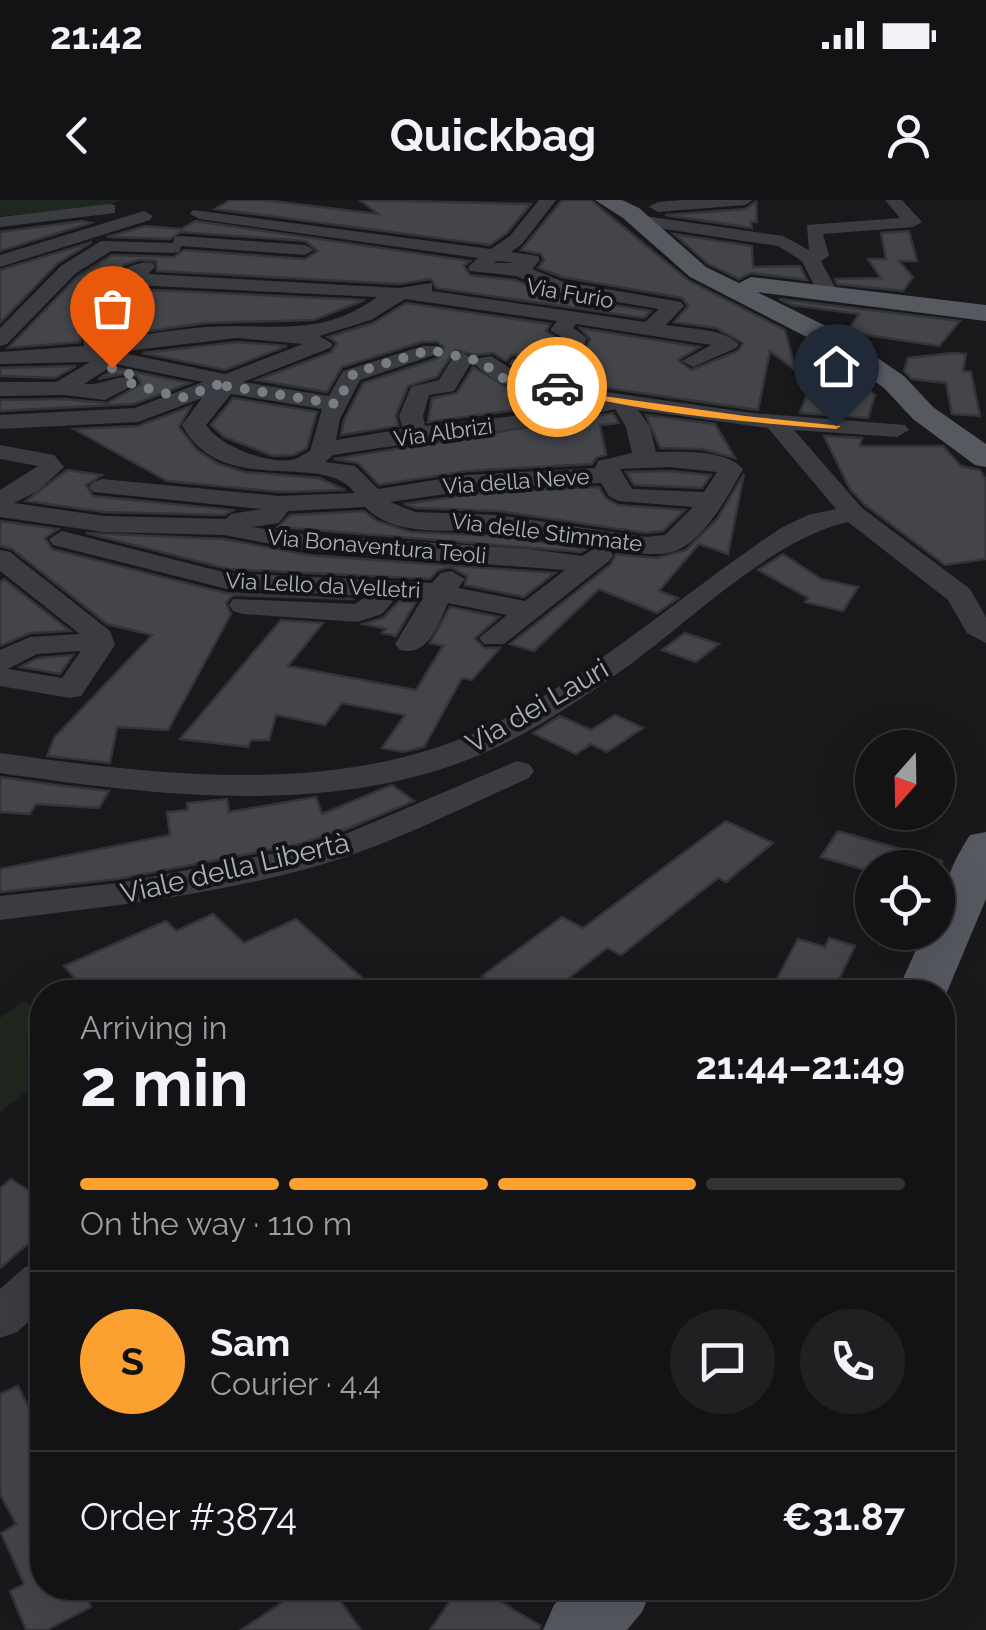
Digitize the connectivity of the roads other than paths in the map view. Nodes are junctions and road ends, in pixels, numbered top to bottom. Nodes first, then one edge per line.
1 (548, 200) edge
2 (744, 200) edge
3 (893, 200) edge
4 (147, 208) edge
5 (623, 210) edge
6 (186, 219) edge
7 (0, 222) edge
8 (527, 229) junction
9 (548, 231) dead end
10 (239, 241) junction
11 (43, 248) junction
12 (280, 248) junction
13 (324, 252) dead end
14 (92, 256) junction
15 (348, 256) dead end
16 (810, 258) junction
17 (0, 261) edge
18 (153, 263) junction
19 (208, 264) dead end
20 (392, 269) junction
21 (698, 272) junction
22 (470, 275) junction
23 (247, 279) junction
24 (188, 282) junction
25 (766, 286) junction
26 (91, 287) junction
27 (735, 292) junction
28 (828, 294) junction
29 (221, 301) junction
30 (319, 305) dead end
31 (521, 310) junction
32 (161, 312) dead end
33 (986, 313) edge
34 (76, 314) junction
35 (22, 315) junction
36 (258, 316) junction
37 (572, 318) junction
38 (648, 331) junction
39 (377, 333) junction
40 (299, 335) junction
41 (0, 340) edge
42 (137, 342) junction
43 (322, 345) junction
44 (470, 349) junction
45 (96, 356) junction
46 (0, 358) edge
47 (693, 361) dead end
48 (565, 367) junction
49 (126, 382) junction
50 (446, 386) junction
51 (0, 389) edge
52 (223, 389) junction
53 (579, 390) junction
54 (648, 391) junction
55 (59, 398) junction
56 (181, 398) junction
57 (336, 404) junction
58 (675, 407) junction
59 (466, 409) dead end
60 (296, 412) dead end
61 (144, 413) junction
62 (0, 422) edge
63 (108, 422) junction
64 (775, 422) junction
65 (194, 429) junction
66 (898, 430) dead end
67 (416, 434) junction
68 (321, 450) junction
69 (0, 452) edge
70 (986, 458) edge
71 (646, 460) junction
72 (676, 461) joint
73 (242, 462) junction
74 (210, 466) dead end
75 (616, 485) junction
76 (102, 487) dead end
77 (0, 500) edge
78 (710, 500) junction
79 (280, 503) junction
80 (381, 506) junction
81 (0, 510) edge
82 (853, 513) junction
83 (495, 515) dead end
84 (232, 527) junction
85 (0, 530) edge
86 (552, 530) junction
87 (616, 540) junction
88 (292, 541) junction
89 (130, 556) junction
90 (535, 558) junction
91 (587, 566) junction
92 (4, 567) edge
93 (256, 584) junction
94 (444, 586) junction
95 (390, 588) junction
96 (530, 611) junction
97 (986, 634) edge
98 (494, 638) dead end
99 (100, 641) junction
100 (410, 644) dead end
101 (0, 662) edge
102 (14, 679) edge
103 (0, 708) edge
104 (0, 763) edge
105 (517, 771) dead end
106 (986, 844) edge
107 (0, 908) edge
108 (927, 980) edge
109 (30, 1292) edge
110 (0, 1318) edge
111 (606, 1600) edge
112 (580, 1630) edge

1 - 8 street
2 - 5 street
3 - 16 street
4 - 6 street
4 - 7 street
4 - 11 street
5 - 16 street
5 - 21 main road
6 - 10 street
6 - 14 street
6 - 18 street
6 - 20 street
8 - 9 street
8 - 22 street
10 - 12 street
10 - 19 street
11 - 14 street
11 - 17 street
12 - 13 street
12 - 23 street
14 - 18 street
14 - 26 street
15 - 20 street
16 - 28 street
18 - 26 street
20 - 22 street, Via Furio
20 - 22 street
20 - 23 street
20 - 39 street
21 - 25 main road
21 - 27 main road
22 - 31 street, Via Furio
22 - 38 street
23 - 24 street
23 - 29 street
24 - 26 street
24 - 29 street
25 - 27 main road
25 - 28 main road
26 - 34 street
26 - 35 street
27 - 70 main road
28 - 33 main road
29 - 36 street
30 - 36 street
31 - 37 street, Via Furio
31 - 44 street
32 - 42 street
34 - 35 street
34 - 45 street
35 - 41 street
36 - 40 street
36 - 42 street
37 - 38 street, Via Furio
37 - 48 street
38 - 47 street, Via Furio
39 - 40 street
39 - 43 street
39 - 44 street
39 - 57 street
40 - 43 street
42 - 45 street
43 - 52 street
44 - 48 street
44 - 50 street
44 - 53 street
45 - 46 street
45 - 49 street
45 - 52 street
45 - 55 street
48 - 53 street
49 - 55 street
49 - 56 street
50 - 59 street
50 - 67 street
51 - 55 street
52 - 56 street
52 - 57 street
52 - 60 street
52 - 65 street
53 - 54 street
54 - 58 street
54 - 58 street
54 - 67 street, Via Albrizi
54 - 71 street
55 - 63 street
56 - 61 street
57 - 68 street
58 - 64 street
61 - 63 street
61 - 65 street
62 - 63 street
64 - 66 street
64 - 82 street
65 - 73 street
67 - 68 street, Via Albrizi
68 - 73 street, Via Albrizi
69 - 77 street
71 - 72 street, Via della Neve
71 - 75 street, Via della Neve
72 - 78 street, Via delle Stimmate
73 - 74 street
73 - 80 street
75 - 78 street
75 - 80 street, Via della Neve
75 - 83 street
76 - 79 street
78 - 87 street, Via delle Stimmate
79 - 80 street
79 - 84 street
80 - 86 street, Via delle Stimmate
81 - 84 street
82 - 97 street
82 - 104 street, Via dei Lauri
84 - 88 street, Via Bonaventura Teoli
85 - 89 street, Via Lello da Velletri
86 - 87 street, Via delle Stimmate
86 - 90 street
87 - 91 street
88 - 90 street, Via Bonaventura Teoli
88 - 93 street
89 - 93 street, Via Lello da Velletri
89 - 95 street
90 - 91 street, Via Bonaventura Teoli
91 - 96 street
92 - 99 street
93 - 95 street, Via Lello da Velletri
94 - 95 street, Via Lello da Velletri
94 - 96 street, Via Lello da Velletri
94 - 100 street
96 - 98 street
99 - 101 street
99 - 102 street
102 - 103 street
105 - 107 street, Viale della Libertà
106 - 108 main road
109 - 110 street
111 - 112 main road

